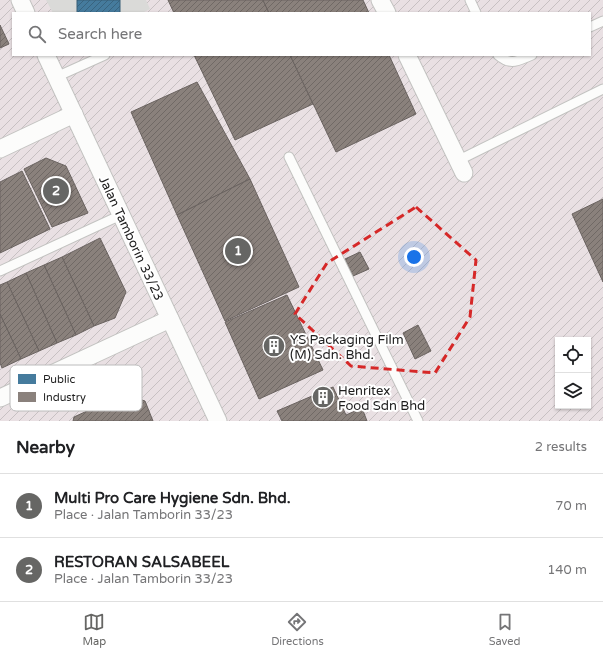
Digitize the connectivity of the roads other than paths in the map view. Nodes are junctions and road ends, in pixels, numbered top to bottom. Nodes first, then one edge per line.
1 (20, 0) edge
2 (380, 0) edge
3 (470, 0) edge
4 (26, 12) edge
5 (386, 12) edge
6 (476, 12) edge
7 (603, 21) edge
8 (591, 27) edge
9 (46, 56) edge
10 (103, 56) edge
11 (407, 56) edge
12 (499, 56) edge
13 (530, 56) edge
14 (56, 77) junction
15 (603, 89) edge
16 (74, 114) junction
17 (0, 149) edge
18 (288, 157) dead end
19 (462, 167) joint
20 (121, 215) junction
21 (0, 271) edge
22 (170, 319) junction
23 (71, 365) edge
24 (10, 393) edge
25 (0, 398) edge
26 (218, 421) edge
27 (418, 421) edge

1 - 4 street
2 - 5 street
3 - 6 lane
7 - 8 lane
9 - 14 street, Jalan Tamborin 33/23
10 - 14 lane
11 - 19 street
12 - 13 lane
14 - 16 street, Jalan Tamborin 33/23
15 - 19 lane
16 - 17 street
16 - 20 street, Jalan Tamborin 33/23
18 - 27 lane
20 - 21 lane
20 - 22 street, Jalan Tamborin 33/23
22 - 23 street
22 - 26 street, Jalan Tamborin 33/23
24 - 25 street

